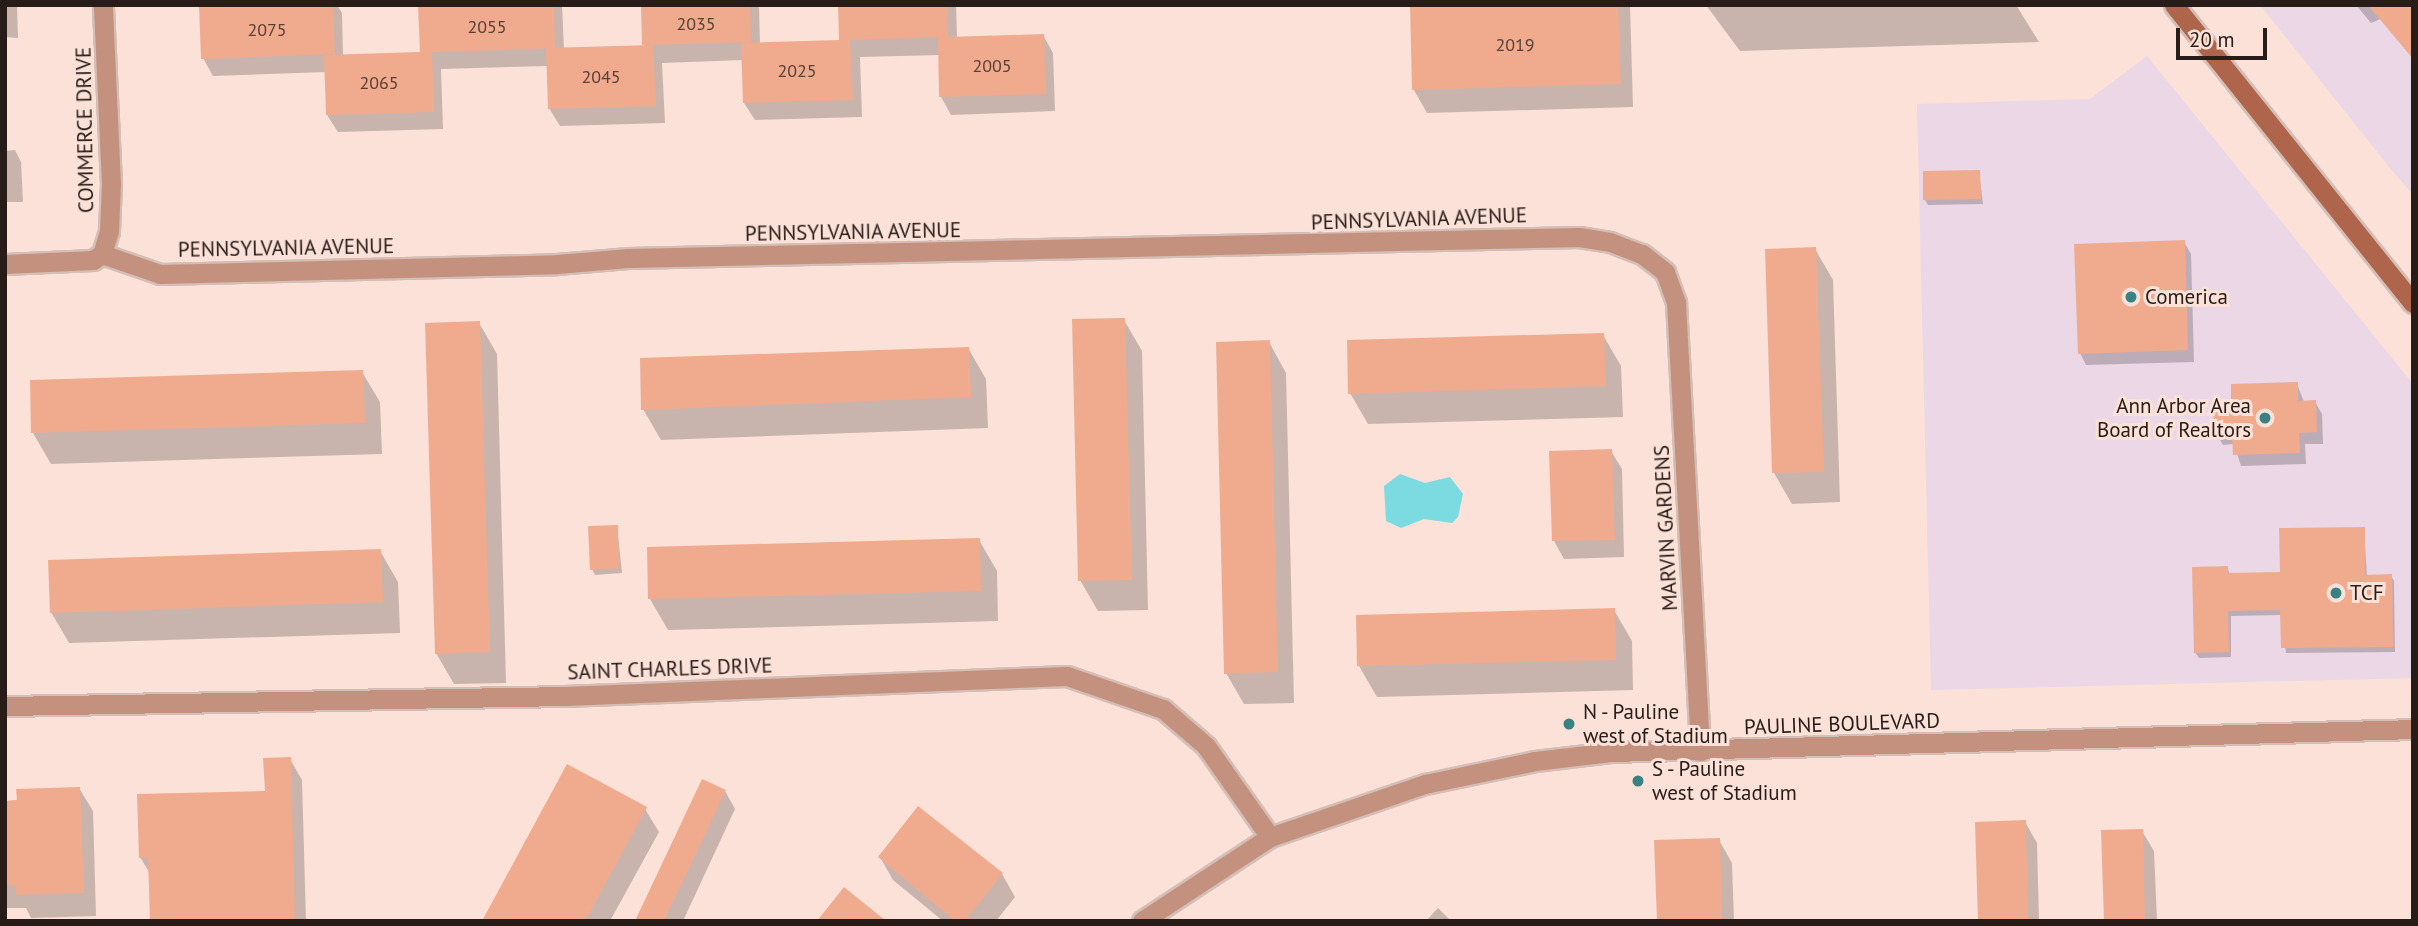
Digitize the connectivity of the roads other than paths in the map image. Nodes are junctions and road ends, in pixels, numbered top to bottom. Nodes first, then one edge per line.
1 (103, 5) edge
2 (2174, 5) edge
3 (102, 254) junction
4 (5, 264) edge
5 (1675, 303) joint
6 (2413, 303) edge
7 (5, 706) edge
8 (2413, 729) edge
9 (1700, 751) junction
10 (1270, 837) junction
11 (1142, 921) edge

1 - 3 street, COMMERCE DRIVE
2 - 6 main road
3 - 4 street
3 - 5 street, PENNSYLVANIA AVENUE
5 - 9 street, MARVIN GARDENS
7 - 10 street, SAINT CHARLES DRIVE
8 - 9 street, PAULINE BOULEVARD
9 - 10 street, PAULINE BOULEVARD
10 - 11 street, PAULINE BOULEVARD

